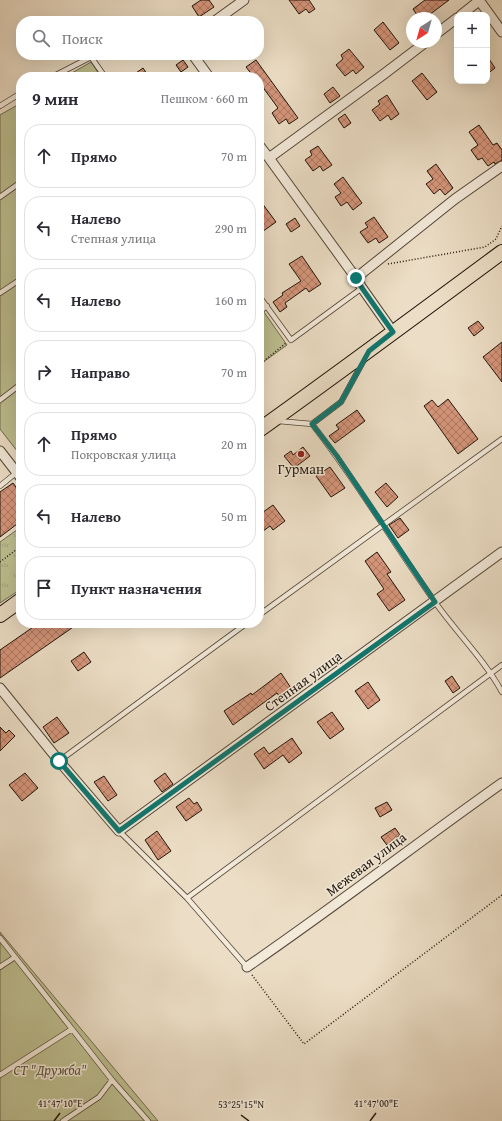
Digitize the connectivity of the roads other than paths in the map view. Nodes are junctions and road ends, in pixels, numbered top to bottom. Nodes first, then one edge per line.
1 (244, 0) edge
2 (479, 0) edge
3 (465, 12) edge
4 (222, 16) edge
5 (454, 20) edge
6 (442, 29) edge
7 (502, 32) edge
8 (418, 48) edge
9 (85, 60) edge
10 (93, 60) edge
11 (197, 60) edge
12 (62, 72) edge
13 (102, 72) edge
14 (205, 72) edge
15 (16, 96) edge
16 (0, 106) edge
17 (264, 152) edge
18 (268, 158) junction
19 (502, 166) edge
20 (16, 185) edge
21 (0, 196) edge
22 (502, 252) edge
23 (356, 278) junction
24 (16, 282) edge
25 (362, 288) junction
26 (0, 293) edge
27 (264, 303) edge
28 (266, 306) joint
29 (393, 332) junction
30 (369, 351) junction
31 (16, 388) edge
32 (0, 400) edge
33 (273, 420) junction
34 (312, 424) junction
35 (264, 426) edge
36 (502, 439) edge
37 (0, 451) edge
38 (16, 471) edge
39 (16, 477) edge
40 (0, 486) edge
41 (383, 524) junction
42 (502, 552) edge
43 (435, 602) junction
44 (16, 604) edge
45 (264, 611) edge
46 (0, 615) edge
47 (241, 628) edge
48 (502, 665) edge
49 (490, 674) junction
50 (0, 688) edge
51 (502, 692) edge
52 (59, 761) junction
53 (502, 783) edge
54 (119, 831) junction
55 (187, 898) junction
56 (0, 938) edge
57 (16, 957) junction
58 (0, 967) edge
59 (247, 967) joint
60 (72, 1028) junction
61 (0, 1076) edge
62 (112, 1080) junction
63 (63, 1121) edge
64 (148, 1121) edge

1 - 4 street
2 - 3 street
2 - 7 street
5 - 6 street
8 - 18 street
9 - 12 lane
10 - 13 lane
11 - 14 street
15 - 16 lane
17 - 18 street
18 - 23 street
19 - 23 street
20 - 21 lane
22 - 29 main road
23 - 25 street
24 - 26 lane
25 - 28 lane
25 - 29 street
27 - 28 lane
29 - 30 main road
30 - 33 main road
30 - 34 lane
31 - 32 lane
33 - 34 lane
33 - 35 main road
34 - 41 lane
36 - 41 lane
37 - 38 street
39 - 40 lane
41 - 43 lane
41 - 45 lane
42 - 43 street, Степная улица
43 - 49 lane
43 - 54 street, Степная улица
44 - 46 main road
47 - 52 lane
48 - 49 lane
49 - 51 lane
49 - 55 lane
50 - 52 street
52 - 54 street
53 - 59 street, Межевая улица
54 - 55 lane
55 - 59 lane
56 - 57 lane
57 - 58 lane
57 - 60 lane
60 - 61 lane
60 - 62 lane
62 - 63 lane
62 - 64 lane

